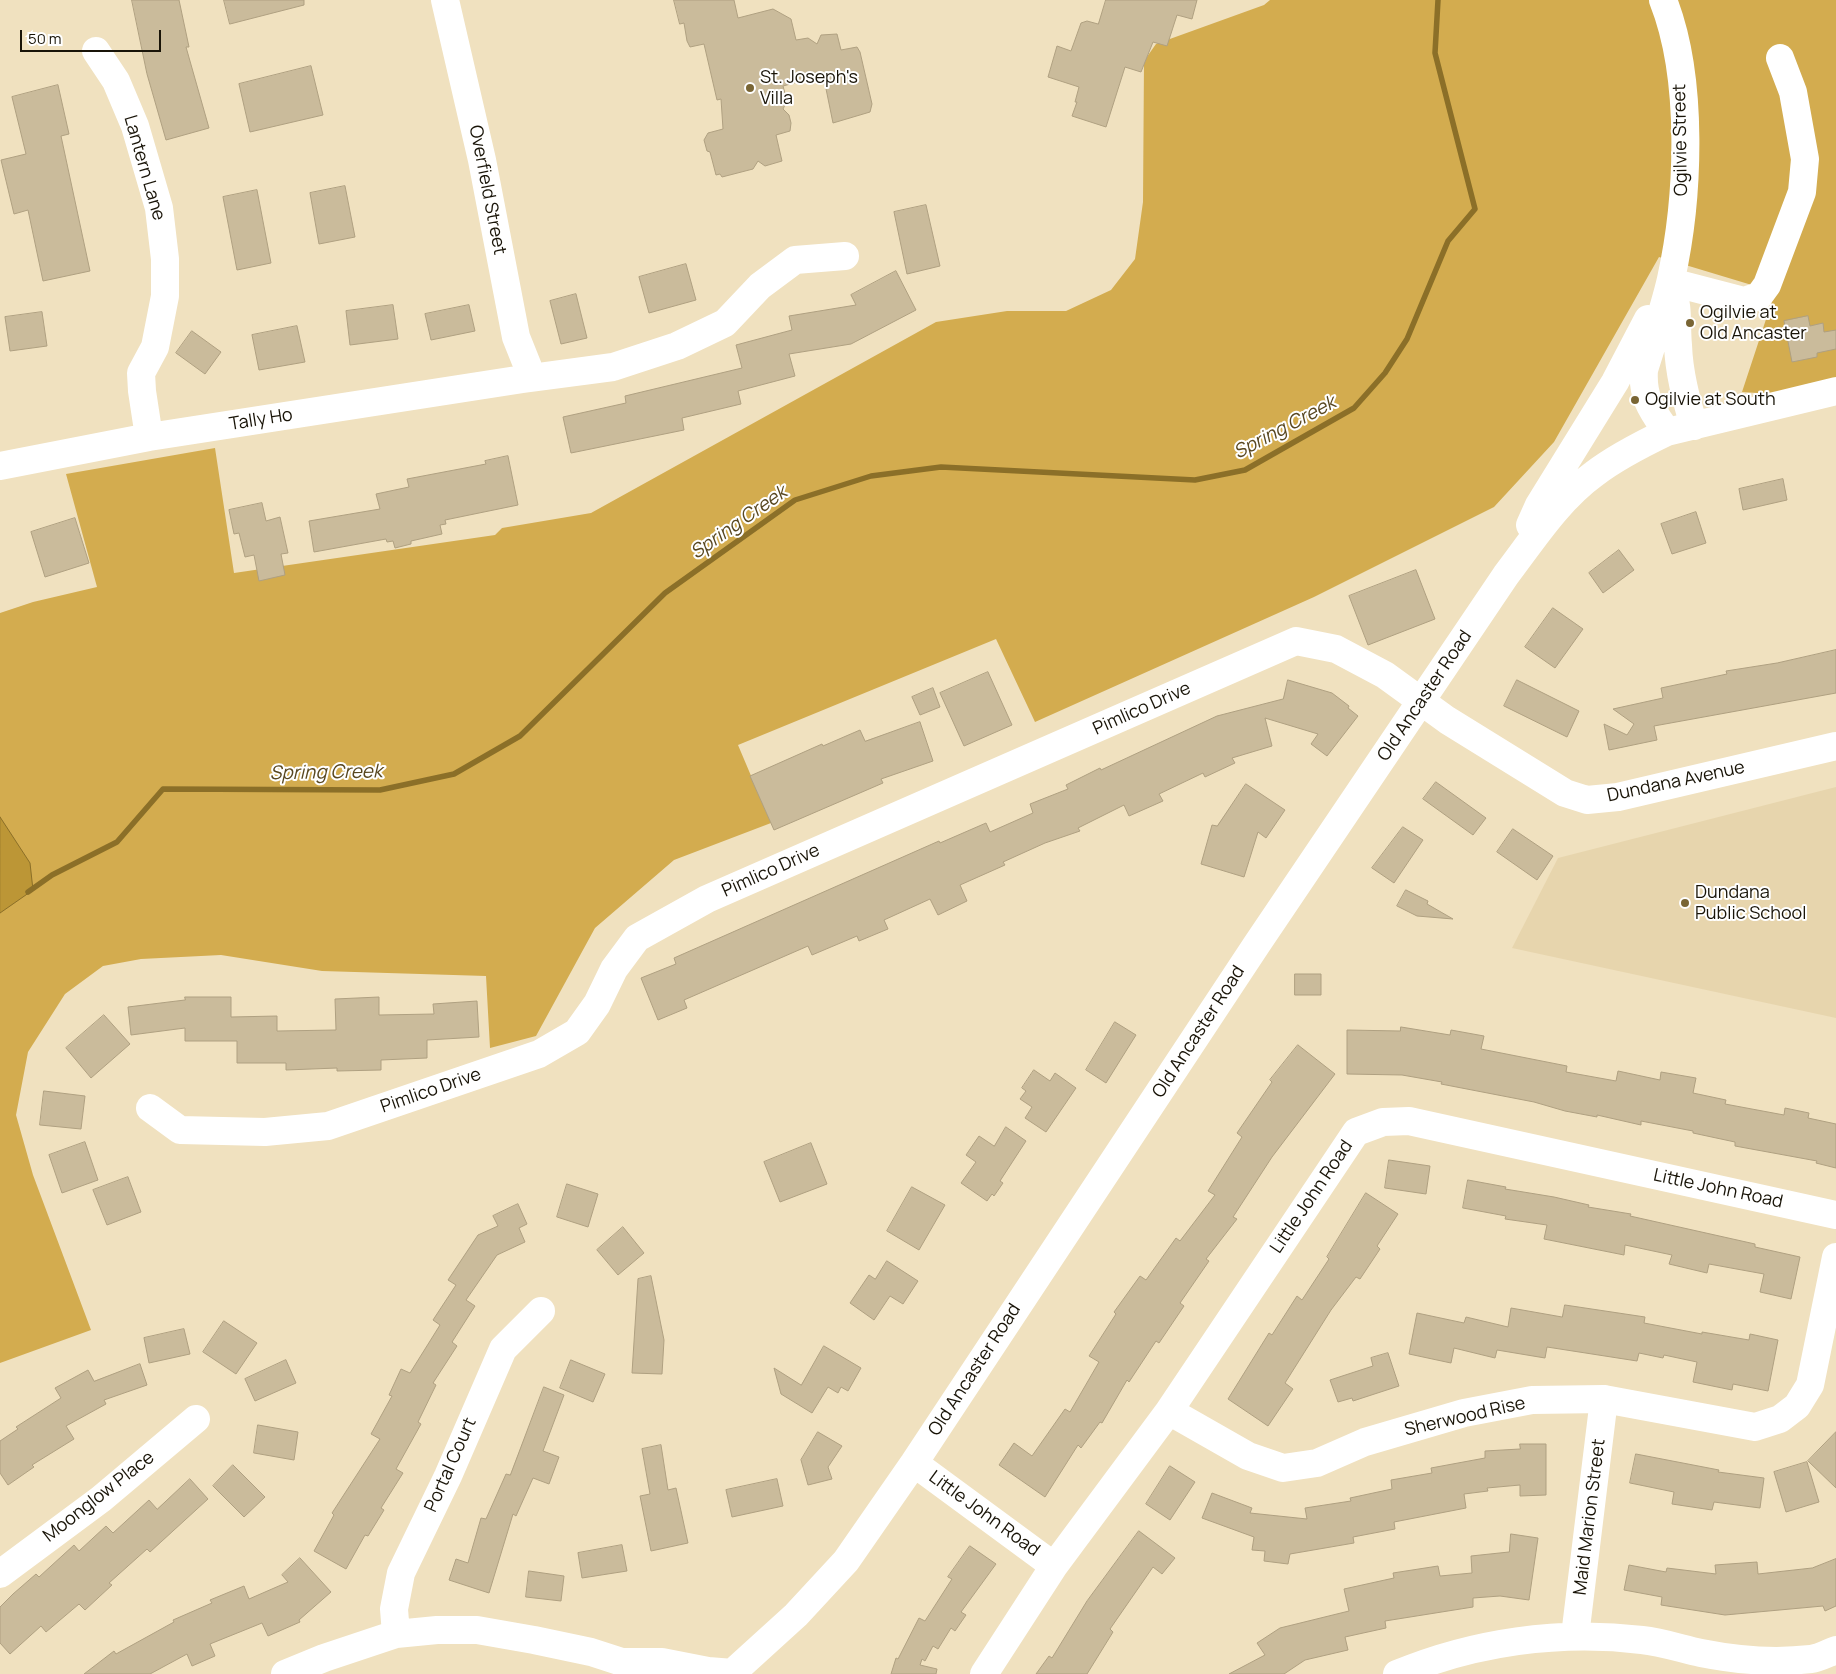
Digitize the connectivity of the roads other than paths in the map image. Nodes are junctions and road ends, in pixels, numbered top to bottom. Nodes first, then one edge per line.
1 (445, 0) edge
2 (1663, 0) edge
3 (96, 51) dead end
4 (1780, 58) dead end
5 (845, 256) dead end
6 (1671, 282) junction
7 (524, 379) junction
8 (1836, 391) edge
9 (1694, 426) junction
10 (1667, 432) junction
11 (149, 437) junction
12 (0, 466) edge
13 (1506, 575) junction
14 (1421, 702) junction
15 (1836, 746) edge
16 (150, 1108) dead end
17 (1836, 1215) edge
18 (1836, 1256) edge
19 (541, 1311) dead end
20 (1604, 1399) junction
21 (1169, 1410) junction
22 (196, 1419) dead end
23 (914, 1463) junction
24 (1054, 1566) junction
25 (0, 1574) edge
26 (396, 1634) junction
27 (1575, 1636) junction
28 (1836, 1650) edge
29 (628, 1668) edge
30 (732, 1673) edge
31 (284, 1674) edge
32 (984, 1674) edge
33 (1397, 1674) edge

1 - 7 street, Overfield Street
2 - 6 street, Ogilvie Street
3 - 11 street, Lantern Lane
4 - 6 street
5 - 7 street, Tally Ho
6 - 9 street, Ogilvie Street
6 - 10 street, Ogilvie Street
6 - 13 street
7 - 11 street, Tally Ho
8 - 9 street, Old Ancaster Road
9 - 10 street, Old Ancaster Road
10 - 13 street, Old Ancaster Road
11 - 12 street, Tally Ho
13 - 14 street, Old Ancaster Road
14 - 15 street, Dundana Avenue
14 - 16 street, Pimlico Drive
14 - 23 street, Old Ancaster Road
17 - 21 street, Little John Road
18 - 20 street, Sherwood Rise
19 - 26 street, Portal Court
20 - 21 street, Sherwood Rise
20 - 27 street, Maid Marion Street
21 - 24 street, Little John Road
22 - 25 street, Moonglow Place
23 - 24 street, Little John Road
23 - 30 street, Old Ancaster Road
24 - 32 street, Little John Road
26 - 29 street
26 - 31 street
27 - 28 street
27 - 33 street
29 - 30 street

